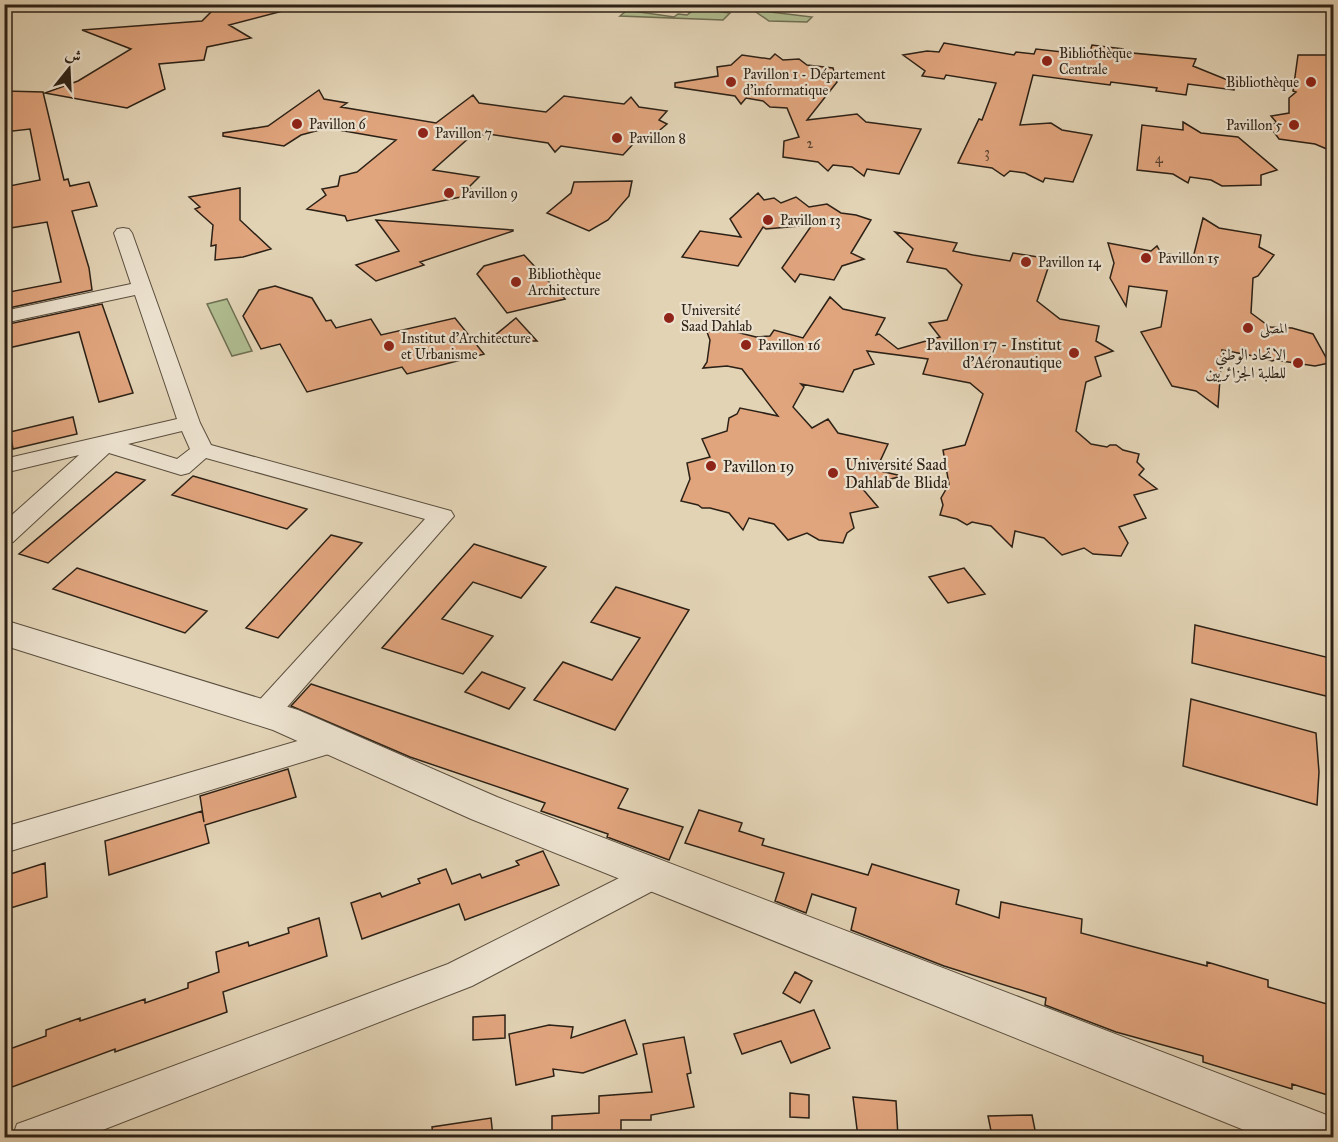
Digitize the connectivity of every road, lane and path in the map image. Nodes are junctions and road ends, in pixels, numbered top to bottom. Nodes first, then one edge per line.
1 (123, 234) dead end
2 (141, 288) junction
3 (4, 317) edge
4 (189, 423) junction
5 (105, 444) junction
6 (202, 450) junction
7 (4, 466) edge
8 (4, 536) edge
9 (10, 638) edge
10 (264, 714) junction
11 (335, 741) junction
12 (4, 840) edge
13 (653, 875) junction
14 (31, 1137) edge
15 (1324, 1137) edge

1 - 2 street
2 - 3 street
2 - 4 street
4 - 5 street
4 - 6 street
5 - 6 street
5 - 7 street
5 - 8 street
6 - 10 street
9 - 10 street
10 - 11 street
11 - 12 street
11 - 13 street
13 - 14 street
13 - 15 street

